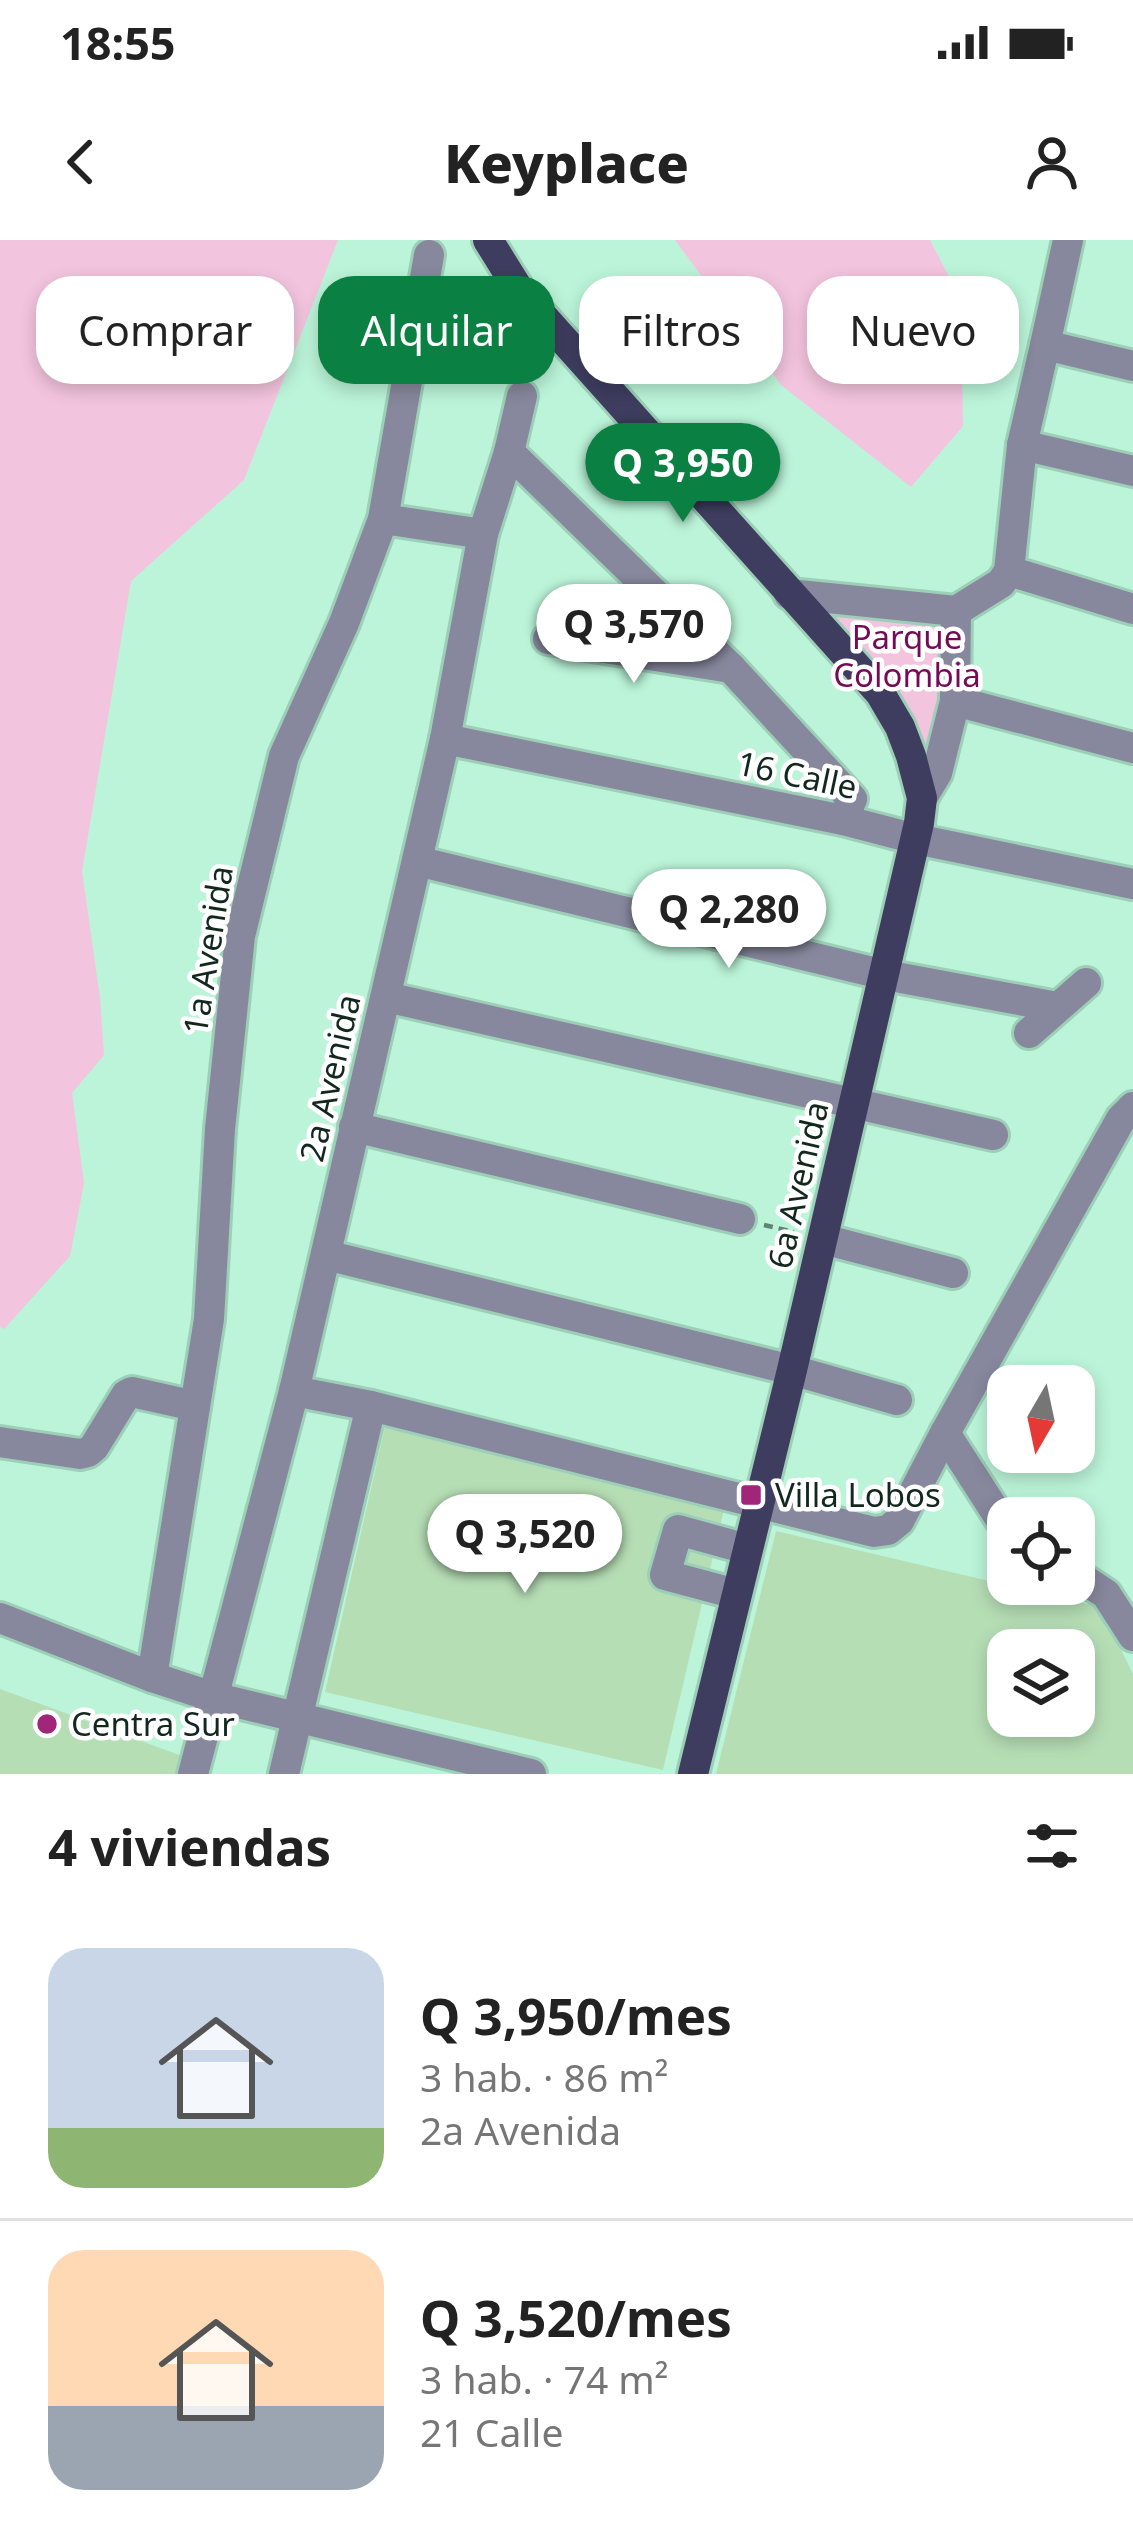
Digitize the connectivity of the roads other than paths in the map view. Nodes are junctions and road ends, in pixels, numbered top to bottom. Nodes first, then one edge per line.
1 (488, 240) edge
2 (1068, 240) edge
3 (430, 255) dead end
4 (1046, 345) junction
5 (1133, 366) edge
6 (522, 396) dead end
7 (1022, 445) junction
8 (509, 452) junction
9 (1133, 471) edge
10 (383, 519) junction
11 (483, 534) junction
12 (1009, 571) junction
13 (789, 595) junction
14 (968, 603) junction
15 (1133, 609) edge
16 (548, 639) dead end
17 (731, 668) junction
18 (955, 701) junction
19 (446, 739) junction
20 (1133, 748) edge
21 (922, 798) junction
22 (843, 820) junction
23 (916, 839) junction
24 (417, 861) junction
25 (1133, 884) edge
26 (886, 975) junction
27 (1086, 982) dead end
28 (386, 997) junction
29 (1057, 1007) junction
30 (1029, 1034) dead end
31 (854, 1102) junction
32 (1133, 1107) edge
33 (354, 1127) junction
34 (994, 1136) dead end
35 (740, 1219) dead end
36 (823, 1239) junction
37 (326, 1255) junction
38 (953, 1273) dead end
39 (792, 1370) junction
40 (294, 1390) junction
41 (897, 1400) dead end
42 (195, 1406) junction
43 (370, 1406) junction
44 (945, 1433) junction
45 (0, 1442) edge
46 (987, 1498) edge
47 (758, 1504) junction
48 (747, 1549) junction
49 (1095, 1587) edge
50 (736, 1594) junction
51 (0, 1618) edge
52 (1133, 1636) edge
53 (152, 1677) junction
54 (213, 1696) junction
55 (298, 1716) junction
56 (432, 1762) edge
57 (193, 1774) edge
58 (284, 1774) edge
59 (531, 1774) edge
60 (693, 1774) edge

1 - 13 main road
2 - 4 street
3 - 10 street, 1a Avenida
4 - 5 street
4 - 7 street
6 - 8 street, 2a Avenida
7 - 9 street
7 - 12 street
8 - 11 street, 2a Avenida
8 - 17 street
10 - 11 street
10 - 42 street, 1a Avenida
11 - 19 street, 2a Avenida
12 - 14 street
12 - 15 street
13 - 14 street
13 - 21 main road
14 - 18 street, 6a Avenida
16 - 17 street
17 - 22 street
18 - 20 street
18 - 21 street, 6a Avenida
19 - 22 street, 16 Calle
19 - 24 street, 2a Avenida
21 - 23 main road, 6a Avenida
22 - 23 street, 16 Calle
23 - 25 street, 16 Calle
23 - 26 main road, 6a Avenida
24 - 26 street
24 - 28 street, 2a Avenida
26 - 29 street
26 - 31 main road, 6a Avenida
27 - 29 street
28 - 31 street
28 - 33 street, 2a Avenida
29 - 30 street
31 - 34 street
31 - 36 main road, 6a Avenida
32 - 44 street
33 - 35 street
33 - 37 street, 2a Avenida
36 - 38 street
36 - 39 main road, 6a Avenida
37 - 39 street
37 - 40 street, 2a Avenida
39 - 41 street
39 - 47 main road, 6a Avenida
40 - 43 street
40 - 54 street, 2a Avenida
42 - 45 street
42 - 53 street, 1a Avenida
43 - 47 street
43 - 55 street
44 - 46 street
44 - 47 street
47 - 48 main road, 6a Avenida
48 - 50 main road, 6a Avenida
48 - 50 street
49 - 52 street
50 - 60 main road, 6a Avenida
51 - 53 street
53 - 54 street
54 - 55 street
54 - 57 street, 2a Avenida
55 - 56 street
55 - 58 street
56 - 59 street

